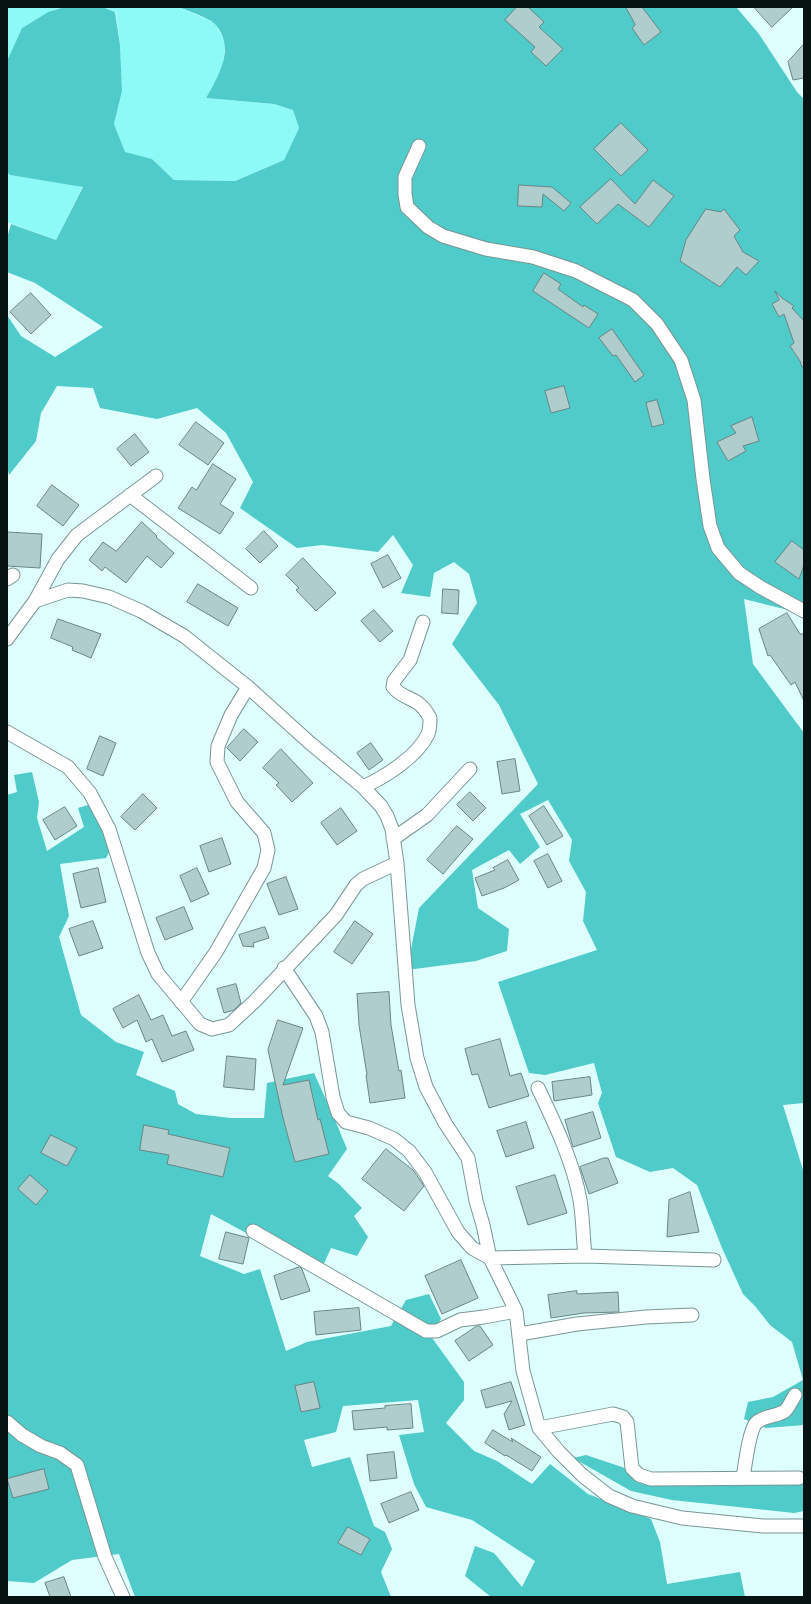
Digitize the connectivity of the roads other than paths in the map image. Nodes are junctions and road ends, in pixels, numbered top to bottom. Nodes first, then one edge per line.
1 (419, 146) dead end
2 (156, 476) dead end
3 (130, 495) junction
4 (251, 588) dead end
5 (35, 601) junction
6 (804, 612) edge
7 (424, 622) dead end
8 (7, 639) edge
9 (248, 687) junction
10 (7, 732) edge
11 (470, 769) dead end
12 (363, 788) junction
13 (393, 839) junction
14 (397, 863) junction
15 (284, 968) junction
16 (181, 1002) junction
17 (538, 1088) dead end
18 (253, 1231) dead end
19 (585, 1256) junction
20 (490, 1258) junction
21 (714, 1260) dead end
22 (516, 1311) junction
23 (692, 1315) dead end
24 (520, 1334) junction
25 (795, 1395) dead end
26 (7, 1422) edge
27 (539, 1428) junction
28 (743, 1478) junction
29 (799, 1478) dead end
30 (804, 1526) edge
31 (123, 1597) edge

1 - 6 street
2 - 3 street
3 - 4 street
3 - 5 street
5 - 8 street
5 - 9 street
7 - 12 street
9 - 12 street
9 - 16 street
10 - 16 street
11 - 13 street
12 - 13 street
13 - 14 street
14 - 15 street
14 - 20 street
15 - 16 street
15 - 20 street
17 - 19 street
18 - 22 street
19 - 20 street
19 - 21 street
20 - 22 street
22 - 24 street
23 - 24 street
24 - 27 street
25 - 28 street
26 - 31 street
27 - 28 street
27 - 30 street
28 - 29 street

